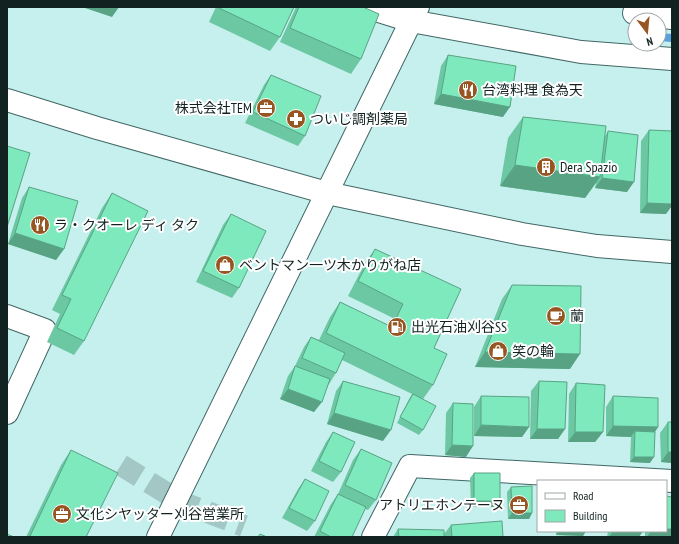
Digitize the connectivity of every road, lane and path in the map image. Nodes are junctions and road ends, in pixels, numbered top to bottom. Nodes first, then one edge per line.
1 (366, 7) edge
2 (638, 7) edge
3 (414, 14) edge
4 (672, 18) edge
5 (672, 59) edge
6 (7, 100) edge
7 (327, 193) junction
8 (672, 252) edge
9 (7, 316) edge
10 (7, 413) edge
11 (655, 480) edge
12 (158, 537) edge
13 (373, 537) edge

1 - 3 street
2 - 4 street
3 - 5 street
3 - 7 street
6 - 7 street
7 - 8 street
7 - 12 street
9 - 10 street
11 - 13 street

